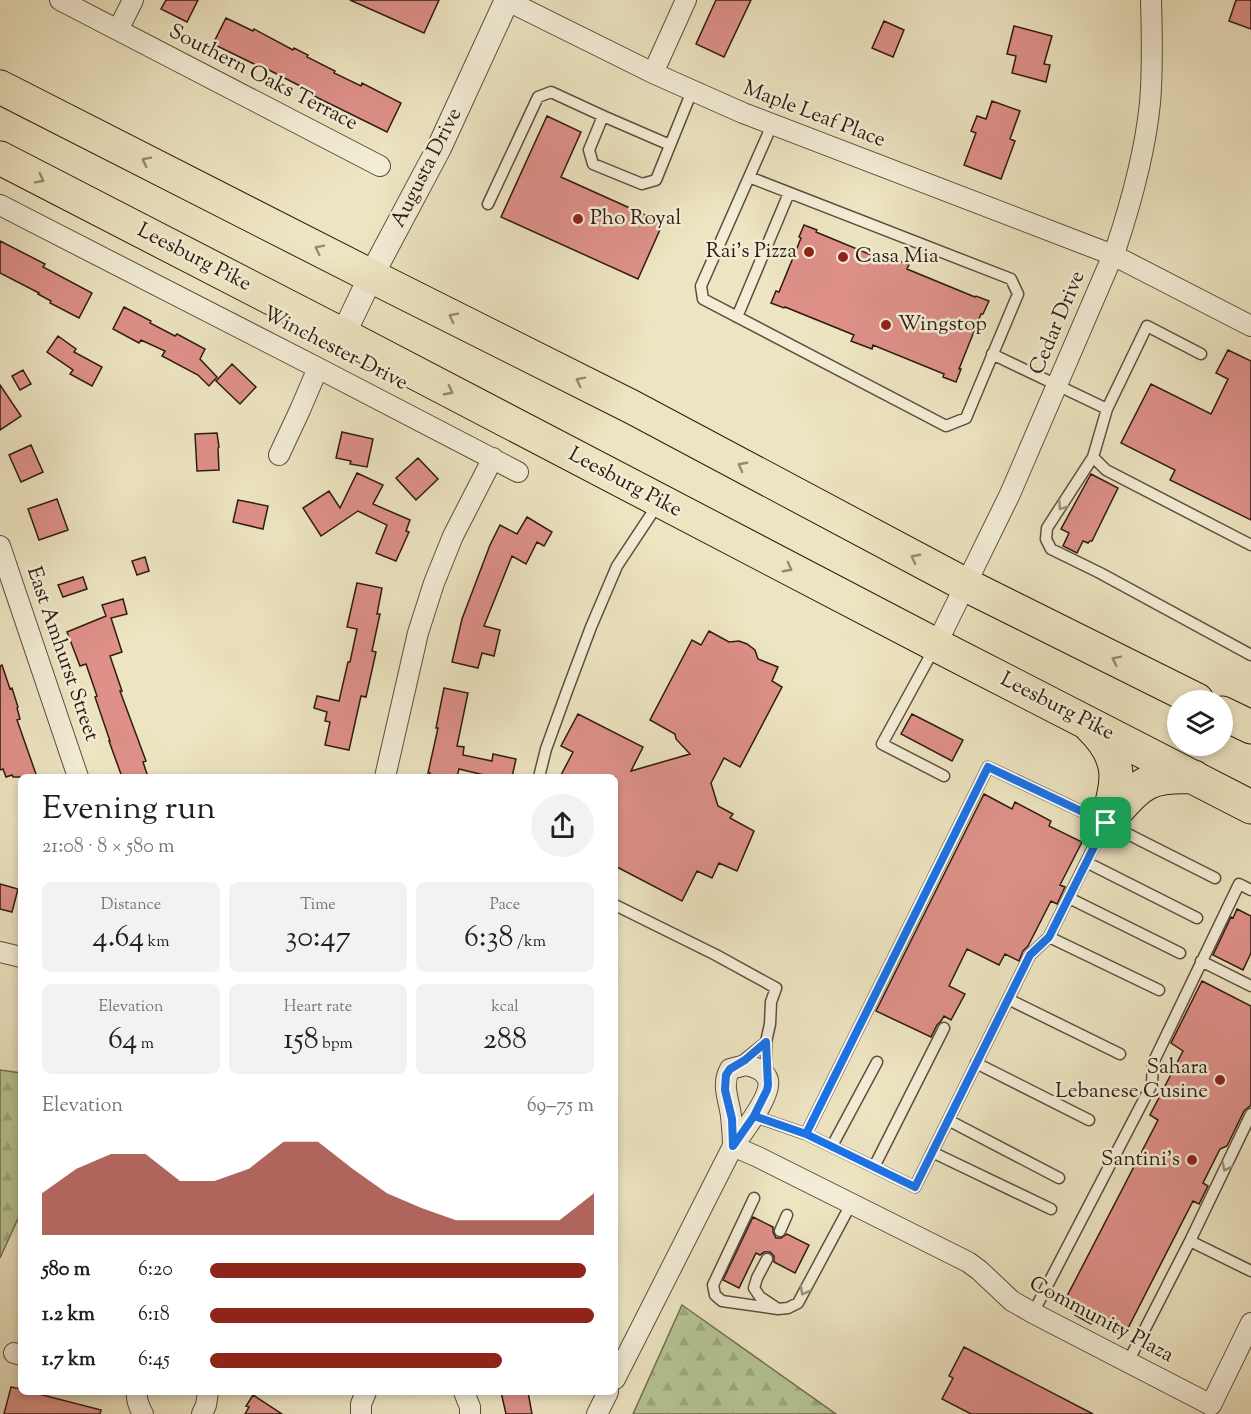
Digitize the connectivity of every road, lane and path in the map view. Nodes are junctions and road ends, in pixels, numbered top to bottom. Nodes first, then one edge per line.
1 (60, 0) edge
2 (133, 0) edge
3 (507, 0) edge
4 (686, 0) edge
5 (1151, 0) edge
6 (118, 30) junction
7 (653, 73) junction
8 (0, 87) edge
9 (692, 91) junction
10 (603, 116) junction
11 (772, 124) junction
12 (670, 145) junction
13 (0, 158) edge
14 (380, 166) dead end
15 (749, 177) junction
16 (789, 193) junction
17 (488, 204) dead end
18 (0, 205) edge
19 (1113, 255) junction
20 (371, 276) junction
21 (737, 317) junction
22 (1251, 326) edge
23 (343, 335) junction
24 (993, 354) junction
25 (1201, 354) dead end
26 (318, 368) junction
27 (1058, 385) junction
28 (1107, 409) junction
29 (279, 454) dead end
30 (1093, 457) junction
31 (493, 458) junction
32 (518, 472) dead end
33 (659, 501) junction
34 (1251, 545) edge
35 (0, 546) edge
36 (966, 585) junction
37 (936, 645) junction
38 (1251, 655) edge
39 (1177, 690) edge
40 (1233, 719) edge
41 (1085, 722) junction
42 (1251, 728) edge
43 (77, 774) edge
44 (387, 774) edge
45 (540, 774) edge
46 (944, 776) dead end
47 (1194, 777) junction
48 (1251, 807) edge
49 (1106, 823) junction
50 (1086, 862) junction
51 (1215, 878) dead end
52 (1251, 890) edge
53 (1069, 898) junction
54 (618, 906) edge
55 (1197, 918) dead end
56 (1049, 937) junction
57 (0, 952) edge
58 (1180, 953) dead end
59 (18, 956) edge
60 (1202, 961) junction
61 (1251, 986) edge
62 (1159, 990) dead end
63 (1008, 999) junction
64 (944, 1028) dead end
65 (766, 1042) junction
66 (1120, 1054) dead end
67 (877, 1062) dead end
68 (976, 1063) junction
69 (730, 1069) junction
70 (768, 1079) junction
71 (1251, 1114) edge
72 (754, 1116) junction
73 (948, 1120) junction
74 (1089, 1120) dead end
75 (806, 1134) junction
76 (733, 1146) junction
77 (832, 1146) junction
78 (932, 1152) junction
79 (874, 1167) junction
80 (1059, 1178) dead end
81 (754, 1198) dead end
82 (851, 1204) junction
83 (1051, 1209) dead end
84 (787, 1215) dead end
85 (780, 1231) dead end
86 (1190, 1241) junction
87 (767, 1259) dead end
88 (1251, 1271) edge
89 (778, 1309) junction
90 (1033, 1313) junction
91 (1251, 1323) edge
92 (1128, 1362) junction
93 (618, 1373) edge
94 (136, 1395) edge
95 (208, 1395) edge
96 (365, 1395) edge
97 (465, 1395) edge
98 (606, 1395) edge
99 (1208, 1410) edge
100 (143, 1414) edge
101 (202, 1414) edge
102 (361, 1414) edge
103 (470, 1414) edge
104 (597, 1414) edge

1 - 6 street, Southern Oaks Terrace
2 - 6 street
3 - 7 street, Maple Leaf Place
3 - 20 street, Augusta Drive
4 - 7 street
5 - 19 street, Cedar Drive
6 - 14 street, Southern Oaks Terrace
7 - 9 street, Maple Leaf Place
20 -> 8 highway
9 - 11 street, Maple Leaf Place
9 - 12 lane
10 - 12 lane
10 - 12 lane
10 - 17 lane
11 - 15 lane
11 - 19 street, Maple Leaf Place
13 -> 23 highway, Leesburg Pike
15 - 16 lane
15 - 21 lane
16 - 21 lane
16 - 24 lane
18 - 26 street, Winchester Drive
19 - 22 street, Maple Leaf Place
19 - 27 street, Cedar Drive
20 - 23 street, Augusta Drive
36 -> 20 highway
21 - 24 lane
23 -> 33 highway, Leesburg Pike
24 - 27 lane
25 - 28 lane
26 - 29 street
26 - 31 street, Winchester Drive
27 - 28 lane
27 - 36 street, Cedar Drive
28 - 30 lane
30 - 34 lane
30 -> 38 lane
31 - 32 street, Winchester Drive
31 - 44 street
33 -> 37 highway, Leesburg Pike
33 - 45 lane
35 - 43 street, East Amhurst Street
36 - 37 street, Cedar Drive
39 -> 36 highway
37 - 41 highway, Leesburg Pike
37 - 46 lane
40 - 42 highway
41 - 47 highway, Leesburg Pike
41 - 49 highway
47 - 48 highway, Leesburg Pike
47 - 49 highway
49 - 50 lane
49 - 51 lane
49 - 75 lane
50 - 53 lane
50 - 55 lane
52 - 60 lane
53 - 56 lane
53 - 58 lane
54 - 65 lane
56 - 62 lane
56 - 63 lane
57 - 59 street
60 - 61 lane
60 - 90 lane
63 - 66 lane
63 - 68 lane
64 - 79 lane
65 - 69 lane
65 - 70 lane
67 - 77 lane
68 - 73 lane
68 - 74 lane
69 - 70 street
69 - 76 street
70 - 72 street
71 -> 86 lane
72 - 75 lane
72 - 76 street
73 - 78 lane
73 - 80 lane
75 - 77 lane
76 - 82 street, Community Plaza
76 - 93 street
77 - 79 lane
78 - 79 lane
78 - 83 lane
81 - 89 lane
82 -> 89 lane
82 - 90 street, Community Plaza
84 - 85 lane
86 - 88 lane
86 - 92 lane
87 - 89 lane
90 - 92 street, Community Plaza
91 - 99 street, Community Plaza
92 - 99 street, Community Plaza
94 - 100 street
95 - 101 street
96 - 102 street
97 - 103 street
98 - 104 street

